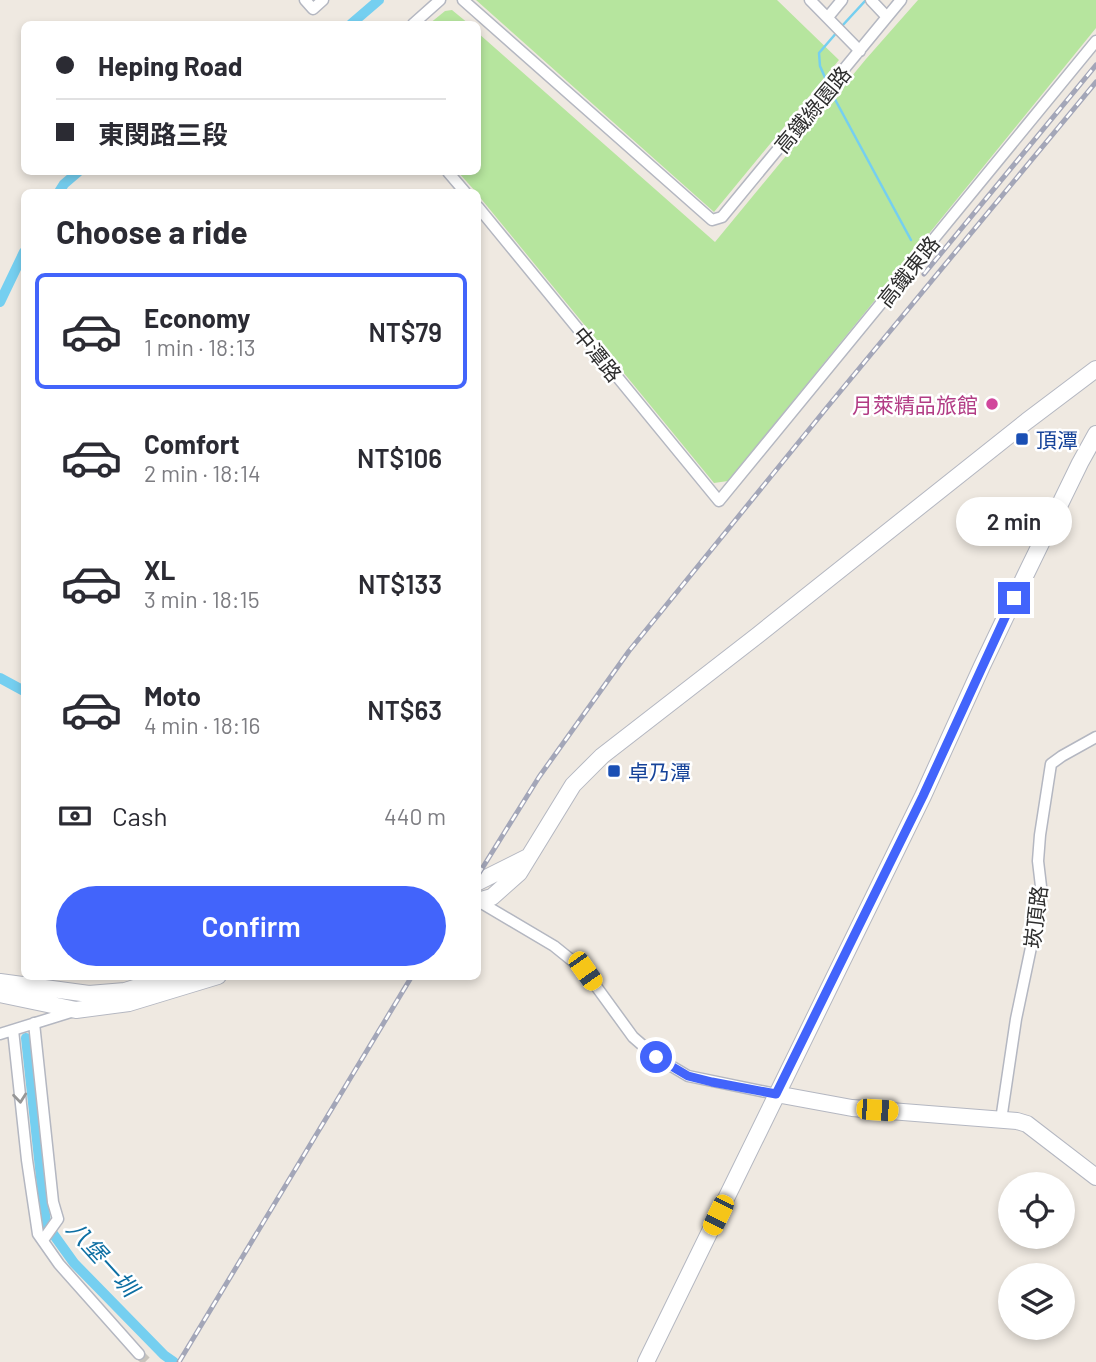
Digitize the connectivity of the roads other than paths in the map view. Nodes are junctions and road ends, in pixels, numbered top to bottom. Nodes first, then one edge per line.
1 (305, 0) edge
2 (323, 0) edge
3 (440, 0) edge
4 (463, 0) edge
5 (810, 0) edge
6 (842, 0) edge
7 (871, 0) edge
8 (901, 0) edge
9 (828, 17) junction
10 (887, 17) junction
11 (416, 21) edge
12 (1096, 41) edge
13 (860, 51) junction
14 (451, 175) edge
15 (463, 189) edge
16 (481, 211) edge
17 (1096, 369) edge
18 (1096, 434) edge
19 (719, 501) joint
20 (1096, 737) edge
21 (528, 857) junction
22 (481, 880) edge
23 (481, 900) edge
24 (481, 903) edge
25 (160, 980) edge
26 (205, 980) edge
27 (3, 987) edge
28 (124, 991) junction
29 (38, 995) junction
30 (76, 1010) junction
31 (34, 1023) junction
32 (13, 1030) junction
33 (0, 1034) edge
34 (776, 1094) junction
35 (1000, 1119) junction
36 (1096, 1177) edge
37 (43, 1240) junction
38 (139, 1354) tunnel mouth
39 (646, 1362) edge

1 - 2 street
3 - 11 street
4 - 13 street, 高鐵綠園路
5 - 9 street
6 - 9 street
7 - 10 street
8 - 10 street, 高鐵綠園路
9 - 13 street
10 - 13 street, 高鐵綠園路
12 - 19 street, 高鐵東路
14 - 15 street
16 - 19 street, 中潭路
17 - 21 street
18 - 34 street
20 - 35 street, 崁頂路
21 - 22 street
21 - 23 street
24 - 34 street
25 - 28 street
26 - 30 street
27 - 29 street
28 - 29 street
28 - 30 street
29 - 30 street
30 - 31 street
31 - 32 street
31 - 37 street
32 - 33 street
32 -> 37 street
34 - 35 street
34 - 39 street
35 - 36 street
37 - 38 street

